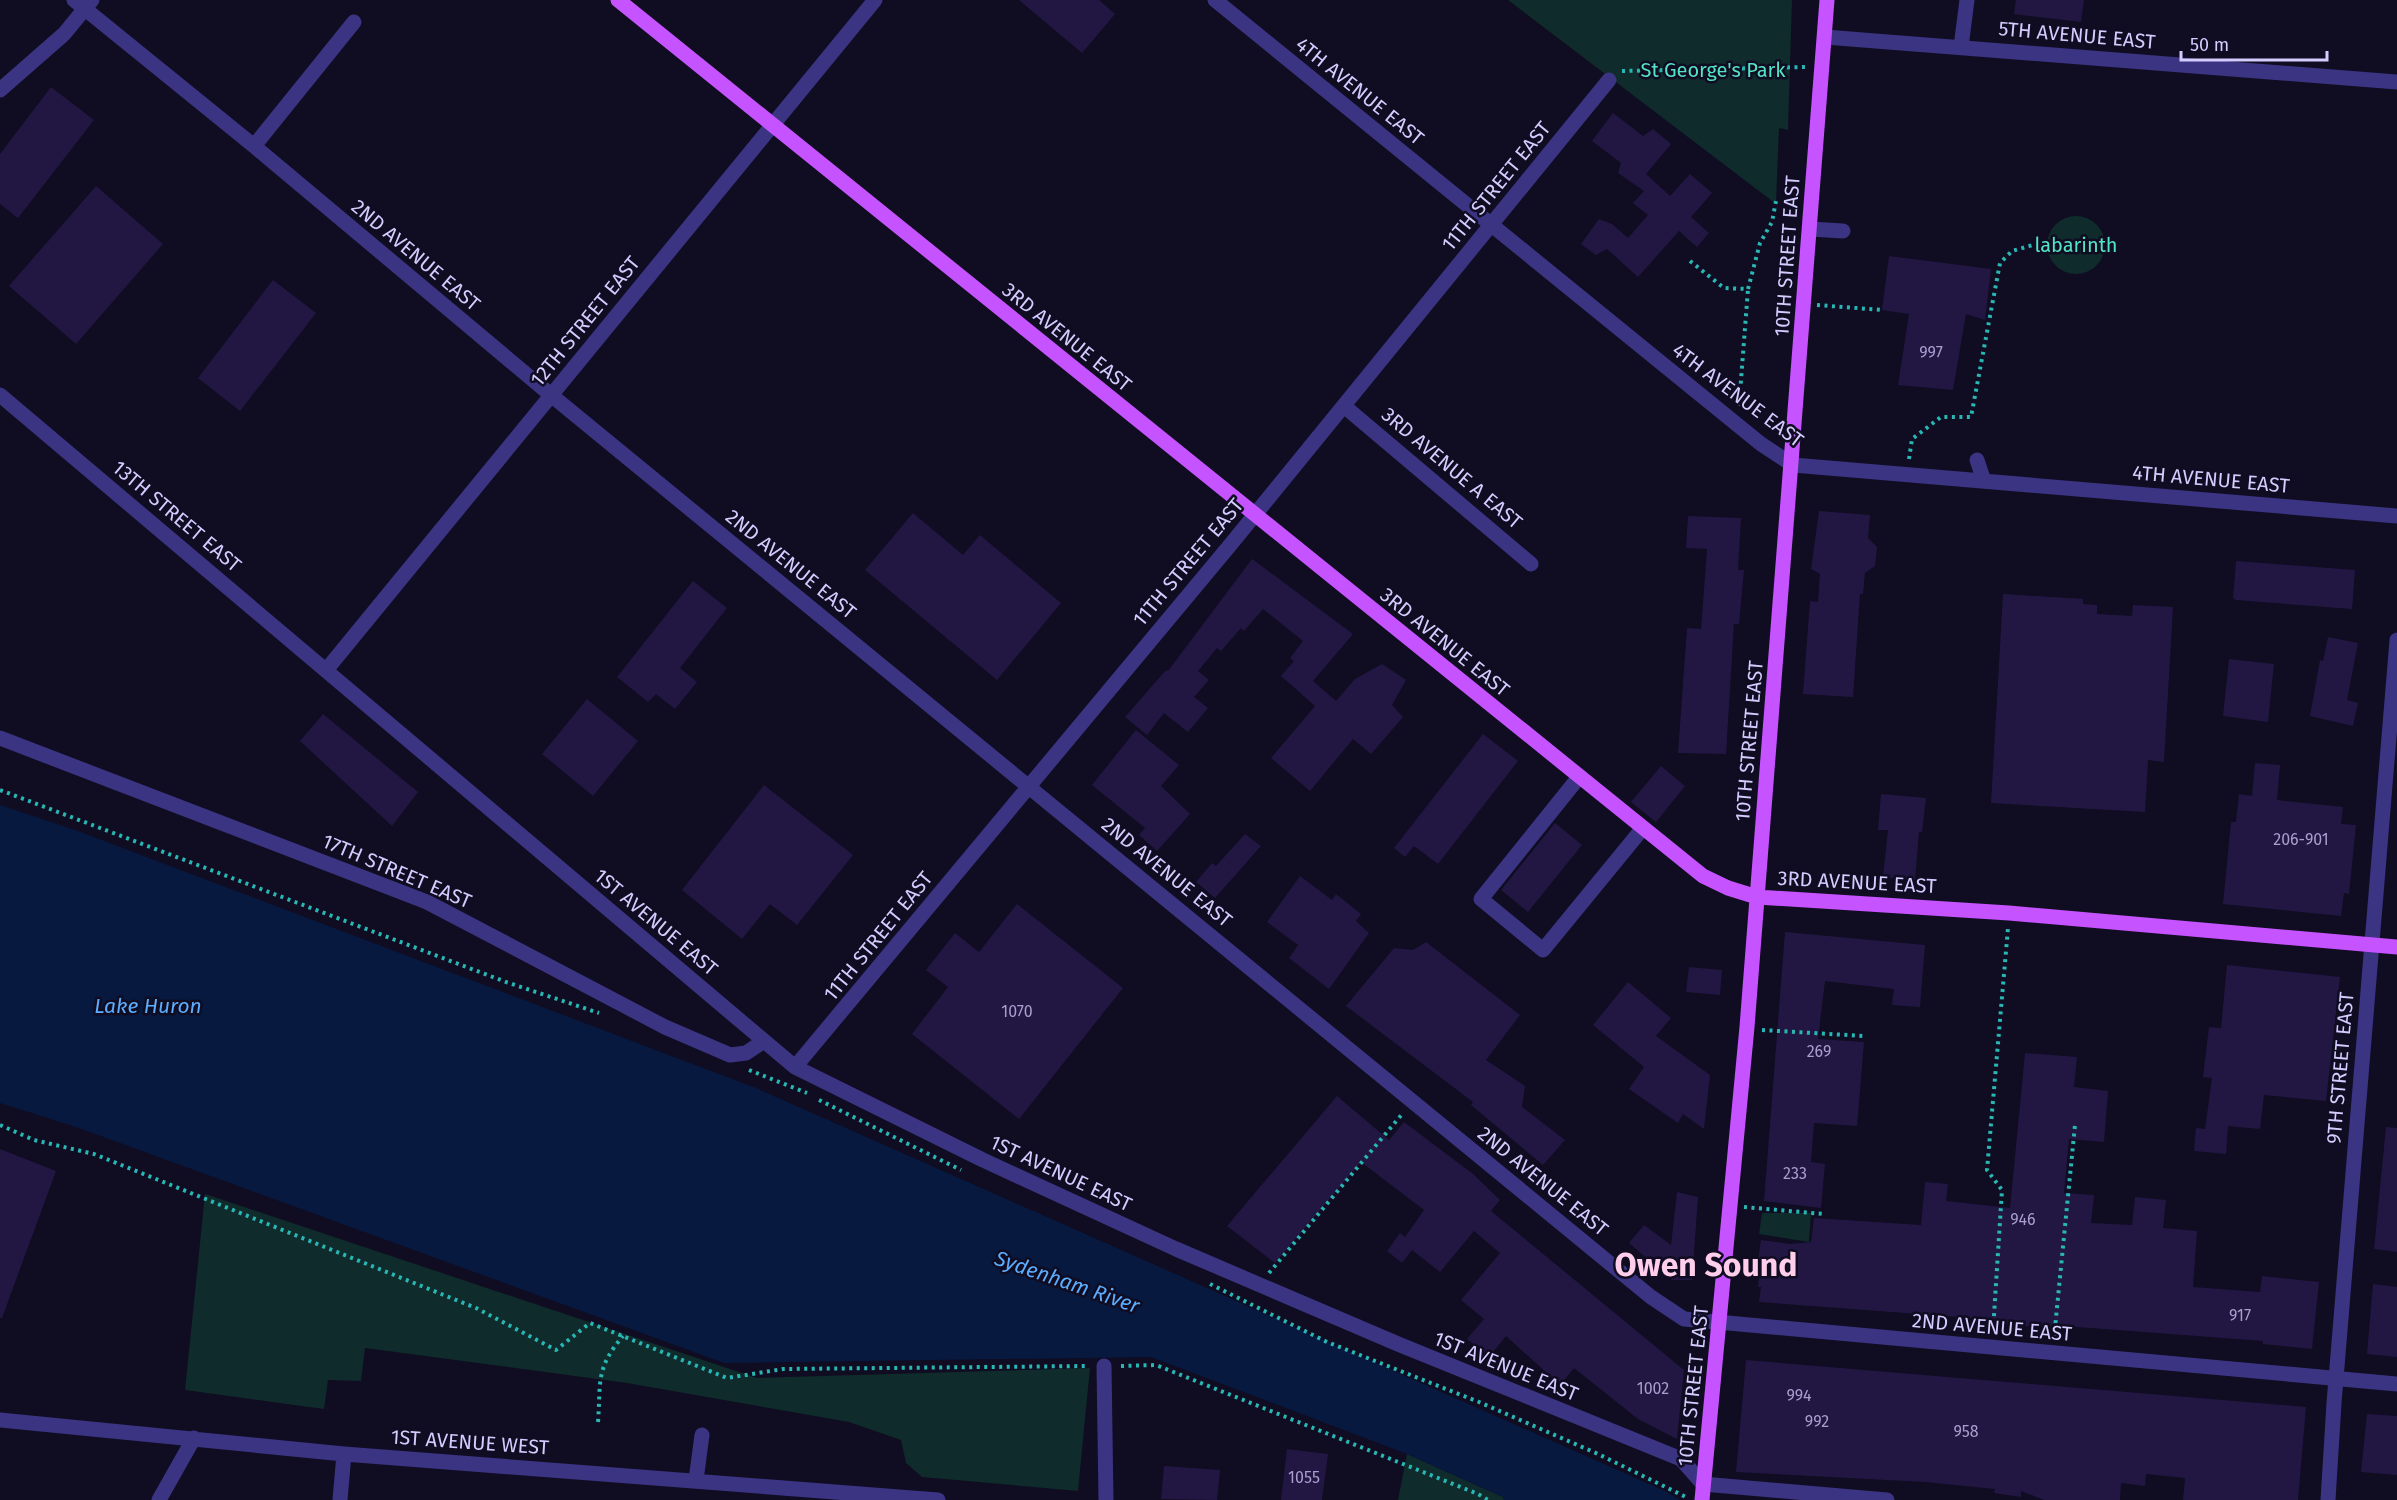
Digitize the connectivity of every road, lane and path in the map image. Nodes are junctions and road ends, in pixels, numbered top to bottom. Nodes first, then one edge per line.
1 (618, 0) edge
2 (875, 0) edge
3 (1215, 0) edge
4 (1827, 0) edge
5 (1967, 0) edge
6 (84, 3) edge
7 (354, 22) dead end
8 (1825, 36) junction
9 (1961, 47) junction
10 (1822, 69) junction
11 (1609, 80) joint
12 (2397, 82) edge
13 (0, 90) edge
14 (773, 125) junction
15 (254, 146) junction
16 (1776, 204) dead end
17 (1491, 225) junction
18 (1810, 229) junction
19 (1843, 231) dead end
20 (2047, 241) dead end
21 (1690, 261) dead end
22 (1748, 289) junction
23 (1805, 304) junction
24 (1882, 310) dead end
25 (0, 395) edge
26 (551, 396) junction
27 (1344, 406) junction
28 (1738, 425) junction
29 (1977, 460) dead end
30 (1793, 465) junction
31 (1906, 474) junction
32 (1984, 481) junction
33 (1254, 516) junction
34 (2397, 516) edge
35 (1531, 564) dead end
36 (2397, 640) edge
37 (327, 669) junction
38 (0, 738) edge
39 (1579, 777) junction
40 (1030, 787) junction
41 (0, 790) edge
42 (1643, 828) junction
43 (1758, 897) junction
44 (2009, 912) junction
45 (2371, 945) junction
46 (2397, 947) edge
47 (607, 1016) dead end
48 (1747, 1027) junction
49 (1864, 1036) dead end
50 (764, 1041) junction
51 (741, 1067) dead end
52 (795, 1067) junction
53 (1413, 1102) junction
54 (0, 1125) edge
55 (2075, 1125) dead end
56 (1732, 1206) junction
57 (1824, 1214) dead end
58 (1259, 1285) junction
59 (1721, 1322) junction
60 (623, 1336) junction
61 (1992, 1336) dead end
62 (2053, 1354) junction
63 (1104, 1366) junction
64 (2336, 1380) junction
65 (2397, 1384) edge
66 (0, 1420) edge
67 (598, 1422) dead end
68 (702, 1435) dead end
69 (194, 1438) junction
70 (344, 1454) junction
71 (696, 1480) junction
72 (1703, 1484) junction
73 (159, 1500) edge
74 (340, 1500) edge
75 (938, 1500) edge
76 (1106, 1500) edge
77 (1487, 1500) edge
78 (1702, 1500) edge
79 (1887, 1500) edge
80 (2328, 1500) edge

1 - 14 main road, 3RD AVENUE EAST
2 - 14 street, 12TH STREET EAST
3 - 17 street, 4TH AVENUE EAST
4 - 8 main road, 10TH STREET EAST
5 - 9 street
6 - 13 street
6 - 15 street, 2ND AVENUE EAST
7 - 15 street
8 - 9 street, 5TH AVENUE EAST
8 - 10 main road, 10TH STREET EAST
9 - 12 street, 5TH AVENUE EAST
10 - 11 path
10 - 18 main road, 10TH STREET EAST
11 - 17 street, 11TH STREET EAST
14 - 26 street, 12TH STREET EAST
14 - 33 main road, 3RD AVENUE EAST
15 - 26 street, 2ND AVENUE EAST
16 - 22 path
17 - 27 street, 11TH STREET EAST
17 - 28 street, 4TH AVENUE EAST
18 - 19 street
18 - 23 main road, 10TH STREET EAST
20 - 31 path
21 - 22 path
22 - 28 path
23 - 24 path
23 - 30 main road, 10TH STREET EAST
25 - 37 street, 13TH STREET EAST
26 - 37 street, 12TH STREET EAST
26 - 40 street, 2ND AVENUE EAST
27 - 33 street, 11TH STREET EAST
27 - 35 street, 3RD AVENUE A EAST
28 - 30 street, 4TH AVENUE EAST
29 - 32 street
30 - 31 street, 4TH AVENUE EAST
30 - 43 main road, 10TH STREET EAST
31 - 32 street, 4TH AVENUE EAST
32 - 34 street, 4TH AVENUE EAST
33 - 39 main road, 3RD AVENUE EAST
33 - 40 street, 11TH STREET EAST
36 - 45 street, 9TH STREET EAST
37 - 50 street, 1ST AVENUE EAST
38 - 50 street, 17TH STREET EAST
39 - 42 main road, 3RD AVENUE EAST
39 - 42 street
40 - 52 street, 11TH STREET EAST
40 - 53 street, 2ND AVENUE EAST
41 - 47 path
42 - 43 main road, 3RD AVENUE EAST
43 - 44 main road, 3RD AVENUE EAST
43 - 48 main road, 10TH STREET EAST
44 - 45 main road, 3RD AVENUE EAST
44 - 61 path
45 - 46 main road, 3RD AVENUE EAST
45 - 64 street, 9TH STREET EAST
48 - 49 path
48 - 56 main road, 10TH STREET EAST
50 - 52 street, 1ST AVENUE EAST
51 - 52 path
52 - 58 street, 1ST AVENUE EAST
53 - 58 path
53 - 59 street, 2ND AVENUE EAST
54 - 60 path
55 - 62 path
56 - 57 path
56 - 59 main road, 10TH STREET EAST
58 - 72 street, 1ST AVENUE EAST
59 - 62 street, 2ND AVENUE EAST
59 - 72 main road, 10TH STREET EAST
60 - 63 path
60 - 67 path
62 - 64 street, 2ND AVENUE EAST
63 - 76 street
63 - 77 path
64 - 65 street, 2ND AVENUE EAST
64 - 80 street, 9TH STREET EAST
66 - 69 street, 1ST AVENUE WEST
68 - 71 street
69 - 70 street, 1ST AVENUE WEST
69 - 73 street
70 - 71 street, 1ST AVENUE WEST
70 - 74 street
71 - 75 street, 1ST AVENUE WEST
72 - 78 main road, 10TH STREET EAST
72 - 79 street

